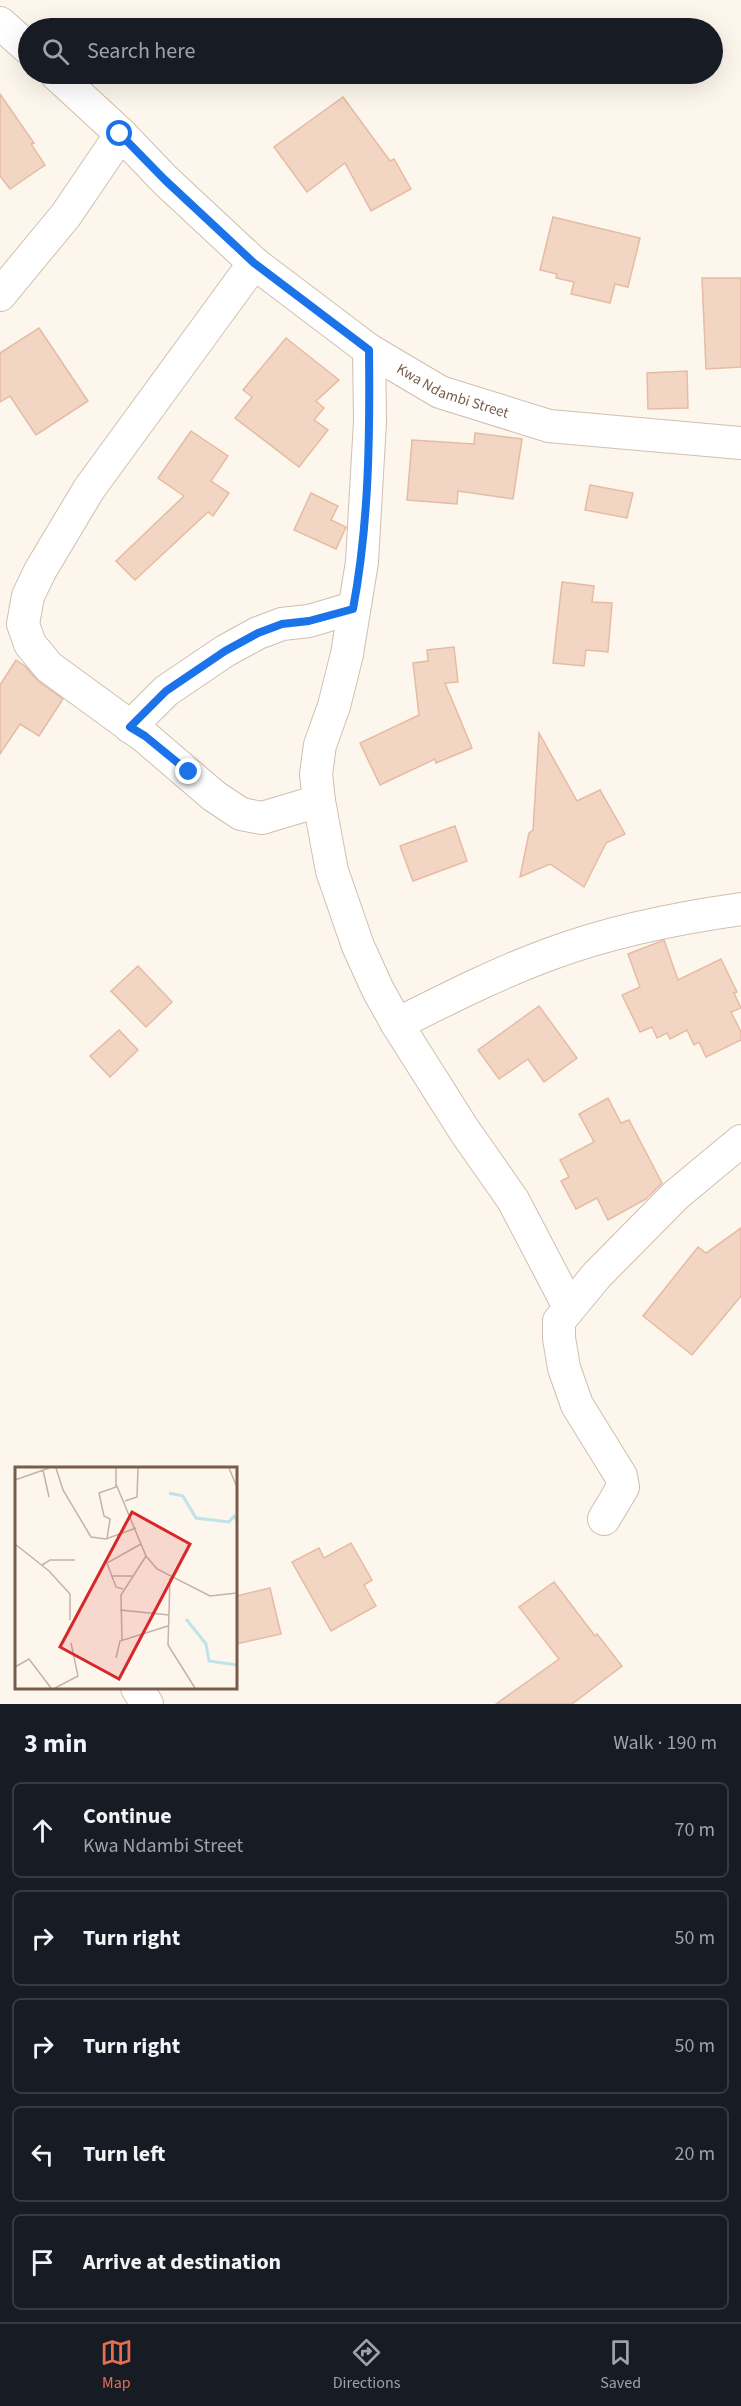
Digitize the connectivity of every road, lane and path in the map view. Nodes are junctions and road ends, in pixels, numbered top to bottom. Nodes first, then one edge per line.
1 (0, 23) edge
2 (18, 39) edge
3 (67, 84) edge
4 (120, 134) junction
5 (254, 263) junction
6 (0, 295) edge
7 (369, 350) junction
8 (735, 451) edge
9 (353, 609) junction
10 (130, 727) junction
11 (319, 801) junction
12 (741, 909) edge
13 (397, 1024) junction
14 (741, 1142) edge
15 (569, 1306) junction
16 (604, 1519) dead end
17 (138, 1689) edge
18 (147, 1704) edge

1 - 2 street
3 - 4 street, Kwa Ndambi Street
4 - 5 street, Kwa Ndambi Street
4 - 6 street
5 - 7 street, Kwa Ndambi Street
5 - 10 street
7 - 8 street, Kwa Ndambi Street
7 - 9 street
9 - 10 street
9 - 11 street
10 - 11 street
11 - 13 street
12 - 13 street
13 - 15 street
14 - 15 street
15 - 16 street
17 - 18 street

